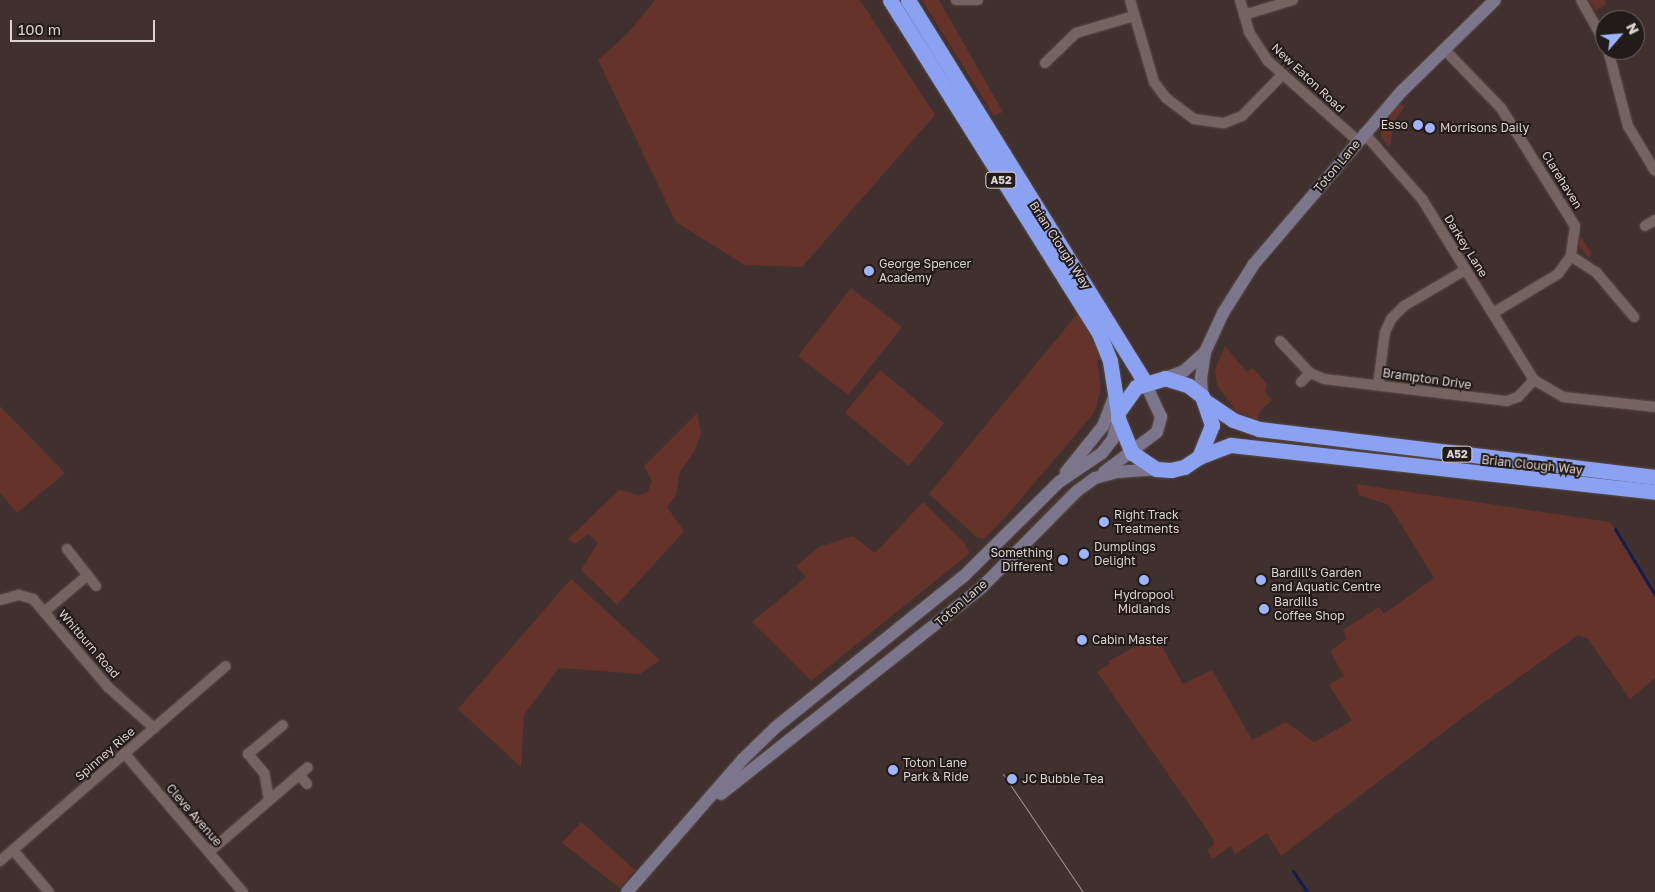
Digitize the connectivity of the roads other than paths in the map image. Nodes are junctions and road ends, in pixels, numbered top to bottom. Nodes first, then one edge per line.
1 (890, 0) edge
2 (908, 0) edge
3 (956, 0) edge
4 (978, 0) edge
5 (1130, 0) edge
6 (1240, 0) edge
7 (1293, 0) edge
8 (1495, 0) edge
9 (1581, 0) edge
10 (1244, 15) junction
11 (1134, 16) junction
12 (1595, 25) edge
13 (1444, 50) junction
14 (1611, 60) edge
15 (1045, 63) dead end
16 (1282, 74) junction
17 (1361, 137) junction
18 (1655, 171) edge
19 (1655, 220) edge
20 (1645, 226) dead end
21 (1572, 256) junction
22 (1465, 270) junction
23 (1493, 313) junction
24 (1634, 317) dead end
25 (1280, 340) dead end
26 (1206, 352) junction
27 (1310, 373) junction
28 (1164, 378) junction
29 (1534, 380) junction
30 (1145, 382) junction
31 (1301, 382) dead end
32 (1378, 385) junction
33 (1115, 390) junction
34 (1204, 398) junction
35 (1655, 407) edge
36 (1118, 416) junction
37 (1132, 453) junction
38 (1199, 457) junction
39 (1156, 469) junction
40 (1655, 477) edge
41 (1095, 478) junction
42 (1059, 482) junction
43 (1655, 492) edge
44 (67, 549) dead end
45 (88, 575) junction
46 (96, 586) dead end
47 (0, 600) edge
48 (44, 612) junction
49 (226, 666) dead end
50 (283, 725) dead end
51 (154, 728) junction
52 (125, 754) junction
53 (308, 767) dead end
54 (299, 775) junction
55 (307, 784) dead end
56 (269, 800) junction
57 (696, 816) junction
58 (13, 850) junction
59 (209, 852) junction
60 (0, 861) edge
61 (49, 892) edge
62 (243, 892) edge
63 (627, 892) edge

1 - 33 highway, Brian Clough Way / A52
2 - 30 highway, Brian Clough Way / A52
3 - 4 street
5 - 11 street
6 - 10 street, New Eaton Road
7 - 10 street
8 - 13 main road, Toton Lane
9 - 12 street
10 - 16 street, New Eaton Road
11 - 15 street
11 - 16 street
13 - 17 main road, Toton Lane
13 - 21 street, Clarehaven
14 - 18 street
16 - 17 street, New Eaton Road
17 - 22 street, Darkey Lane
17 - 26 main road, Toton Lane
19 - 20 street
21 - 23 street
21 - 24 street
22 - 23 street, Darkey Lane
22 - 32 street
23 - 29 street, Darkey Lane
25 - 27 street
26 - 28 main road, Toton Lane
26 - 34 main road, Toton Lane
27 - 31 street
27 - 32 street, Brampton Drive
28 - 30 highway
28 - 34 highway, Brian Clough Way
29 - 32 street, Brampton Drive
29 - 35 street
30 - 36 highway
30 - 37 main road
33 - 36 highway, Brian Clough Way / A52
33 - 42 main road
34 - 38 highway
34 - 40 highway, Brian Clough Way / A52
36 - 37 highway, Brian Clough Way
36 - 42 main road, Toton Lane
37 - 39 highway
37 - 41 main road
38 - 39 highway, Brian Clough Way
38 - 43 highway, Brian Clough Way / A52
39 - 41 main road, Toton Lane
41 - 57 main road, Toton Lane
42 - 57 main road, Toton Lane
44 - 45 street
45 - 46 street
45 - 48 street
47 - 48 street, Whitburn Road
48 - 51 street, Whitburn Road
49 - 51 street, Spinney Rise
50 - 56 street
51 - 52 street, Spinney Rise
52 - 58 street, Spinney Rise
52 - 59 street, Cleve Avenue
53 - 54 street
54 - 55 street
54 - 56 street
56 - 59 street
57 - 63 main road
58 - 60 street, Spinney Rise
58 - 61 street
59 - 62 street, Cleve Avenue

